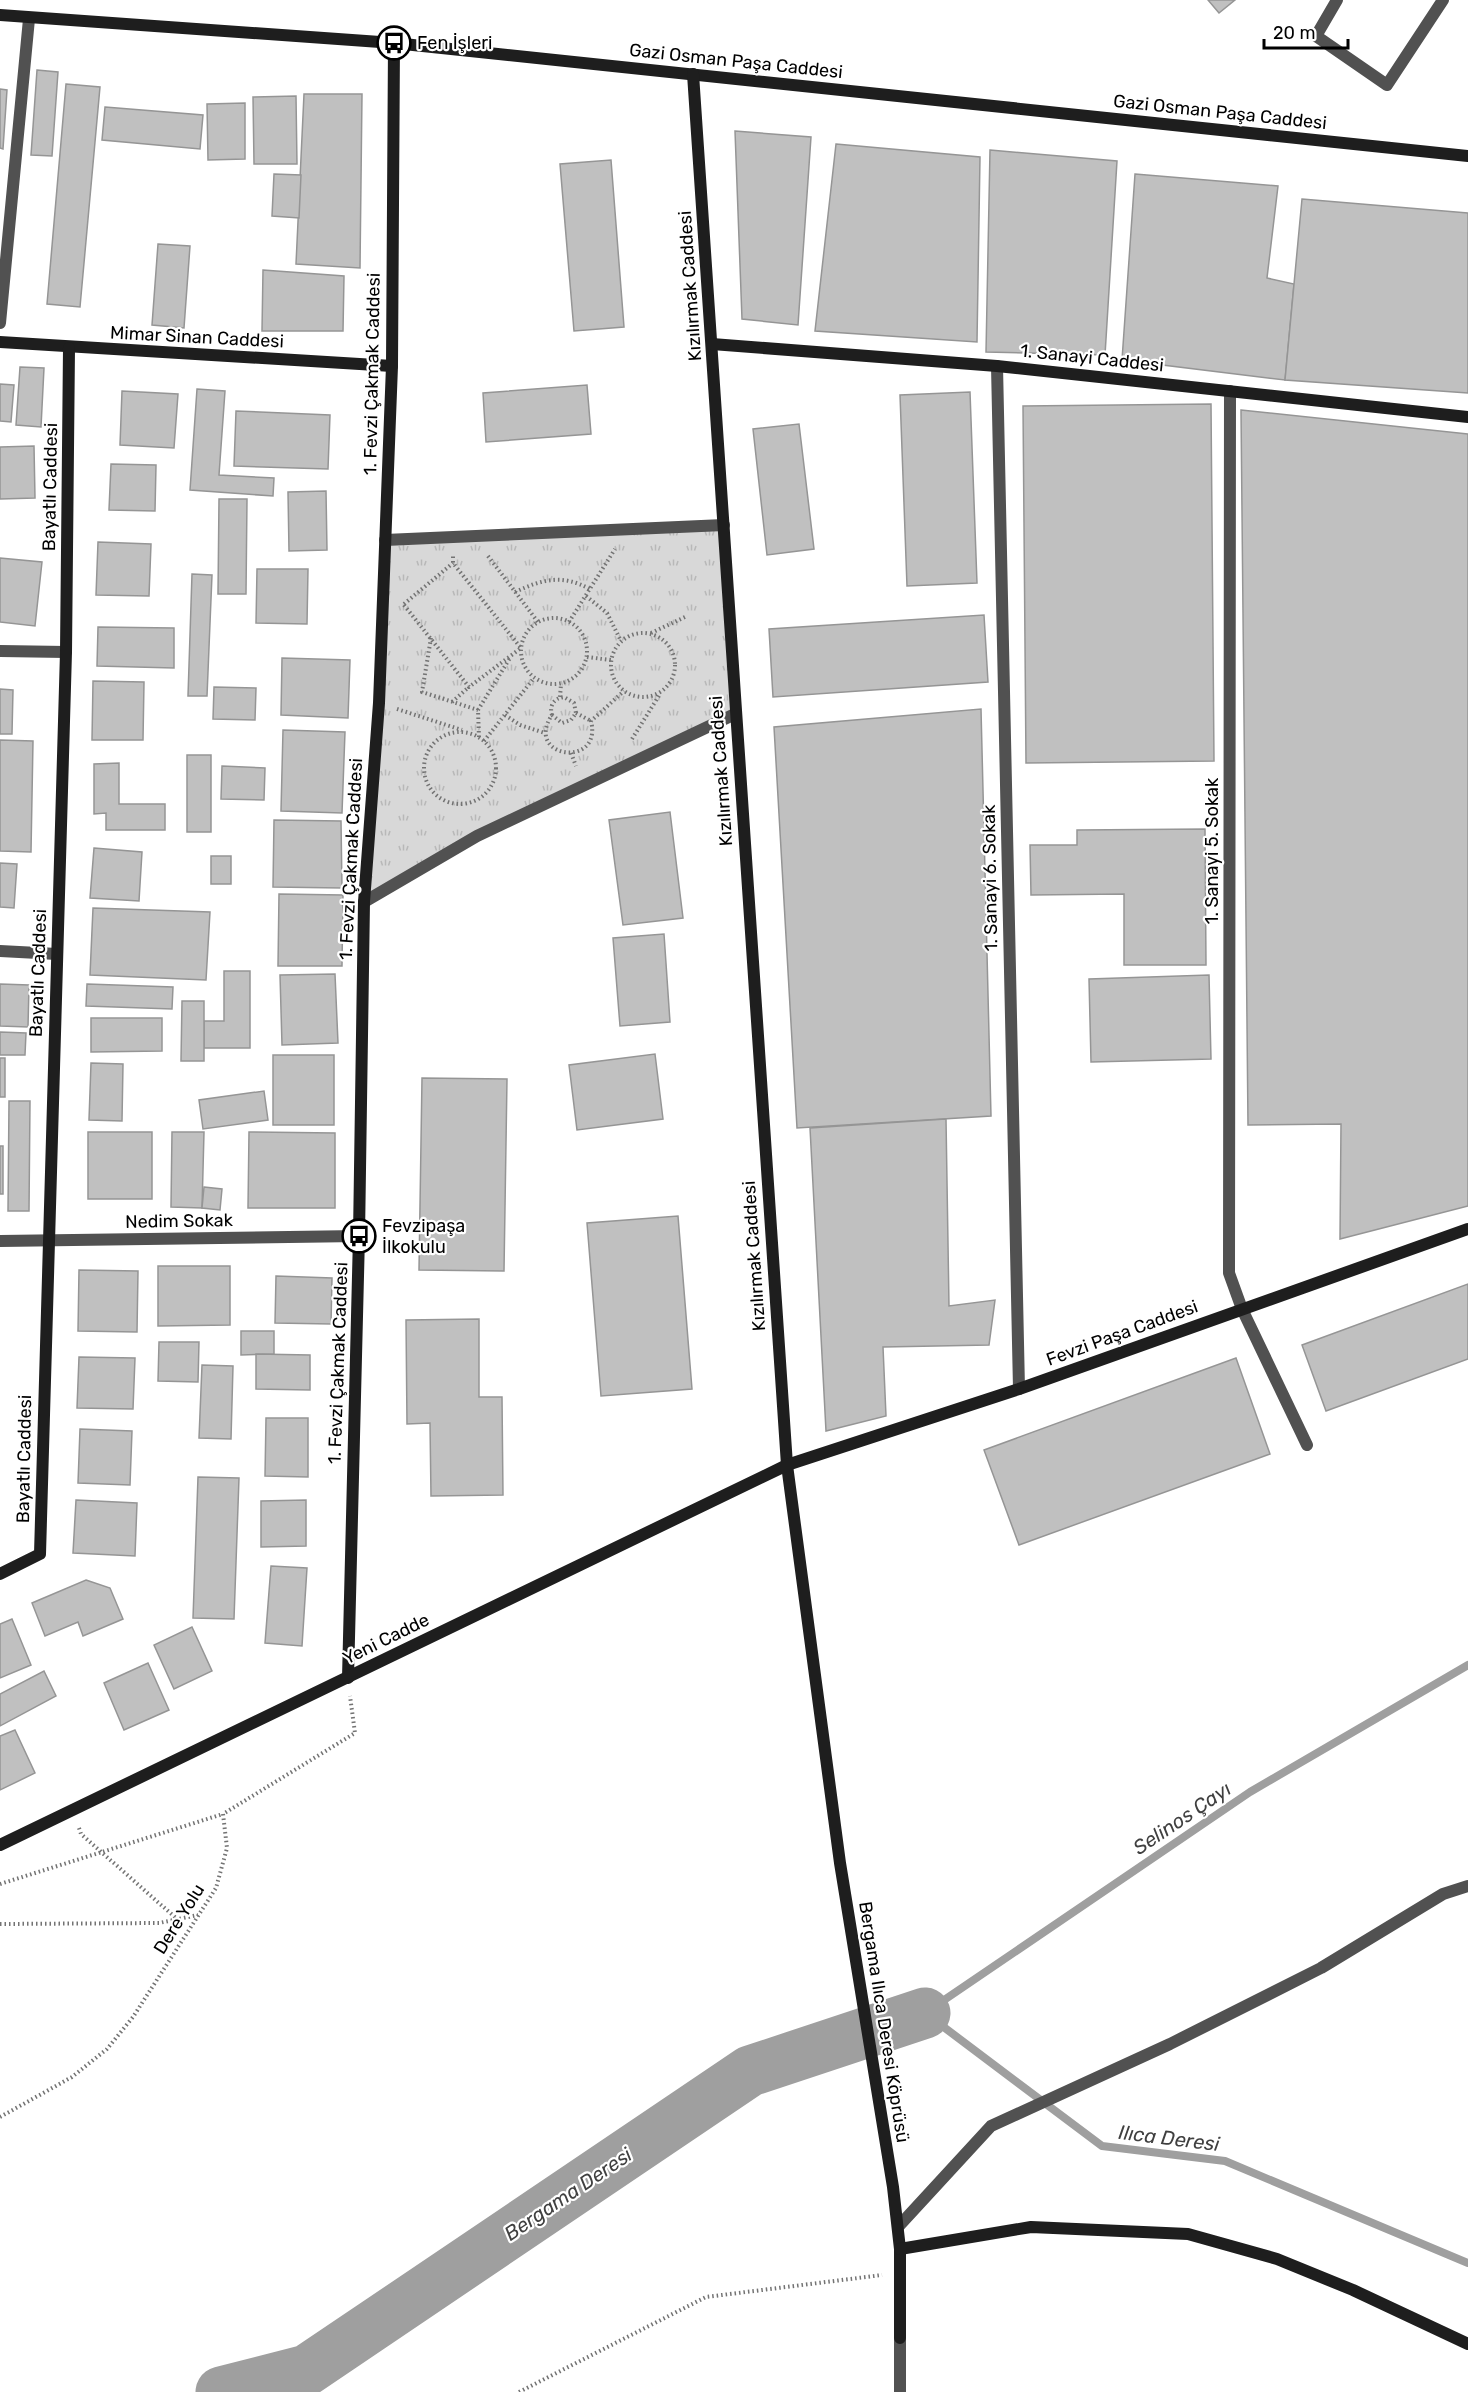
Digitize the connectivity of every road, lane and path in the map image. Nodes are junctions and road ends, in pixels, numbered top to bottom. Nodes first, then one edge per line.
1 (1337, 0) edge
2 (1443, 0) edge
3 (0, 15) edge
4 (29, 20) junction
5 (394, 43) junction
6 (693, 74) junction
7 (1468, 156) edge
8 (0, 323) edge
9 (0, 342) edge
10 (712, 344) junction
11 (69, 348) junction
12 (392, 366) junction
13 (997, 366) junction
14 (1230, 391) junction
15 (1468, 417) edge
16 (724, 525) junction
17 (628, 529) junction
18 (454, 536) junction
19 (473, 536) junction
20 (385, 540) junction
21 (453, 563) junction
22 (590, 589) junction
23 (515, 592) junction
24 (586, 596) junction
25 (383, 601) junction
26 (404, 604) junction
27 (685, 617) dead end
28 (538, 622) junction
29 (569, 622) junction
30 (650, 633) junction
31 (431, 638) junction
32 (621, 641) junction
33 (521, 648) junction
34 (0, 651) edge
35 (66, 652) junction
36 (512, 655) junction
37 (587, 657) junction
38 (611, 660) junction
39 (534, 678) junction
40 (561, 684) junction
41 (469, 687) junction
42 (624, 691) junction
43 (660, 693) junction
44 (560, 697) junction
45 (452, 702) junction
46 (379, 703) junction
47 (478, 710) junction
48 (576, 713) junction
49 (735, 714) junction
50 (505, 715) junction
51 (552, 715) junction
52 (591, 721) junction
53 (468, 732) junction
54 (545, 733) junction
55 (479, 737) junction
56 (484, 741) junction
57 (630, 743) dead end
58 (364, 902) junction
59 (0, 951) edge
60 (57, 954) junction
61 (1468, 1229) edge
62 (359, 1236) junction
63 (0, 1241) edge
64 (47, 1241) junction
65 (1242, 1309) junction
66 (1019, 1389) junction
67 (1307, 1445) dead end
68 (787, 1465) junction
69 (0, 1574) edge
70 (348, 1678) junction
71 (72, 1809) junction
72 (223, 1814) junction
73 (0, 1845) edge
74 (103, 1851) junction
75 (840, 1863) joint
76 (0, 1884) edge
77 (1468, 1886) edge
78 (199, 1914) junction
79 (177, 1919) junction
80 (0, 1924) edge
81 (0, 2117) edge
82 (898, 2227) junction
83 (900, 2249) junction
84 (900, 2273) junction
85 (1468, 2344) edge
86 (519, 2392) edge
87 (900, 2392) edge

1 - 2 street
3 - 4 street, Gazi Osman Paşa Caddesi
4 - 5 street, Gazi Osman Paşa Caddesi
4 - 8 street
5 - 6 street, Gazi Osman Paşa Caddesi
5 - 12 street, 1. Fevzi Çakmak Caddesi
6 - 7 street, Gazi Osman Paşa Caddesi
6 - 10 street, Kızılırmak Caddesi
9 - 11 street, Mimar Sinan Caddesi
10 - 13 street, 1. Sanayi Caddesi
10 - 16 street, Kızılırmak Caddesi
11 - 12 street, Mimar Sinan Caddesi
11 - 35 street, Bayatlı Caddesi
12 - 20 street, 1. Fevzi Çakmak Caddesi
13 - 14 street, 1. Sanayi Caddesi
13 - 66 street, 1. Sanayi 6. Sokak
14 - 15 street, 1. Sanayi Caddesi
14 - 65 street, 1. Sanayi 5. Sokak
16 - 17 street
16 - 49 street, Kızılırmak Caddesi
17 - 19 street
17 - 22 path
18 - 19 street
18 - 20 street
18 - 21 path
19 - 23 path
20 - 25 street, 1. Fevzi Çakmak Caddesi
21 - 26 path
21 - 33 path
22 - 23 path
22 - 24 path
23 - 28 path
24 - 29 path
24 - 32 path
25 - 26 path
25 - 46 street, 1. Fevzi Çakmak Caddesi
26 - 31 path
27 - 30 path
28 - 29 path
28 - 33 path
29 - 37 path
30 - 32 path
30 - 43 path
31 - 41 path
31 - 45 path
32 - 38 path
33 - 36 path
33 - 39 path
34 - 35 street
35 - 60 street, Bayatlı Caddesi
36 - 41 path
36 - 47 path
37 - 38 path
37 - 40 path
38 - 42 path
39 - 40 path
39 - 50 path
40 - 44 path
41 - 45 path
42 - 43 path
42 - 52 path
43 - 57 path
44 - 48 path
44 - 51 path
45 - 47 path
46 - 53 path
46 - 58 street, 1. Fevzi Çakmak Caddesi
47 - 55 path
48 - 51 path
48 - 52 path
49 - 58 street
49 - 68 street, Kızılırmak Caddesi
50 - 54 path
50 - 56 path
51 - 54 path
52 - 54 path
53 - 55 path
53 - 56 path
55 - 56 path
58 - 62 street, 1. Fevzi Çakmak Caddesi
59 - 60 street
60 - 64 street, Bayatlı Caddesi
61 - 65 street, Fevzi Paşa Caddesi
62 - 64 street, Nedim Sokak
62 - 70 street, 1. Fevzi Çakmak Caddesi
63 - 64 street, Nedim Sokak
64 - 69 street, Bayatlı Caddesi
65 - 66 street, Fevzi Paşa Caddesi
65 - 67 street, 1. Sanayi 5. Sokak
66 - 68 street, Fevzi Paşa Caddesi
68 - 70 street, Yeni Cadde
68 - 75 street, Kızılırmak Caddesi
70 - 71 street, Yeni Cadde
70 - 72 path
71 - 73 street, Yeni Cadde
71 - 74 path
72 - 74 path
72 - 78 path, Dere Yolu
74 - 76 path
74 - 79 path
75 - 82 street, Bergama Ilıca Deresi Köprüsü
77 - 82 street
78 - 79 path
78 - 81 path, Dere Yolu
79 - 80 path
82 - 83 street, Bergama Ilıca Deresi Köprüsü
83 - 84 street, Bergama Ilıca Deresi Köprüsü
83 - 85 street
84 - 86 path
84 - 87 street, Bergama Ilıca Deresi Köprüsü

